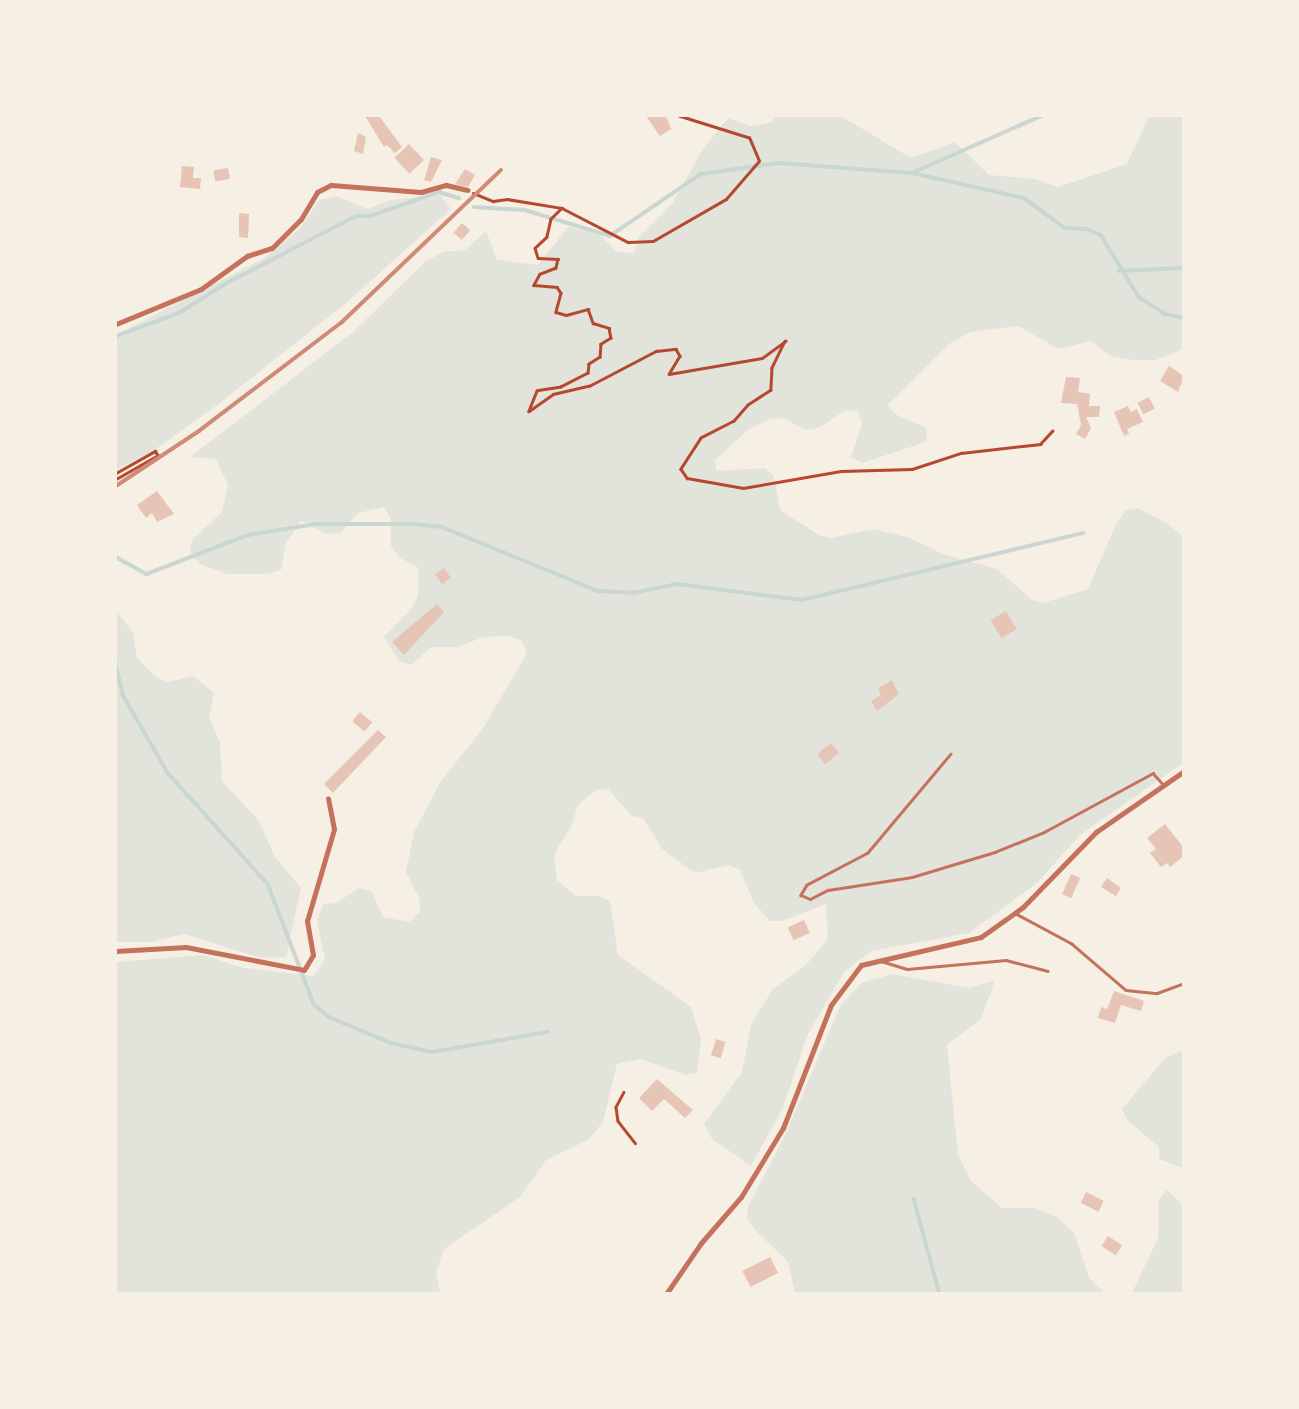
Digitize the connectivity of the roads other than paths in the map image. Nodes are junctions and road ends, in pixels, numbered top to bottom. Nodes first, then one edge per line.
1 (467, 190) road end
2 (116, 324) edge
3 (951, 754) dead end
4 (1184, 772) edge
5 (1163, 784) junction
6 (328, 799) dead end
7 (1015, 913) junction
8 (116, 951) edge
9 (875, 959) junction
10 (1048, 971) dead end
11 (1184, 983) edge
12 (666, 1293) edge

1 - 2 street
3 - 5 lane
4 - 5 street
5 - 7 street
6 - 8 street
7 - 9 street
7 - 11 lane
9 - 10 lane
9 - 12 street

